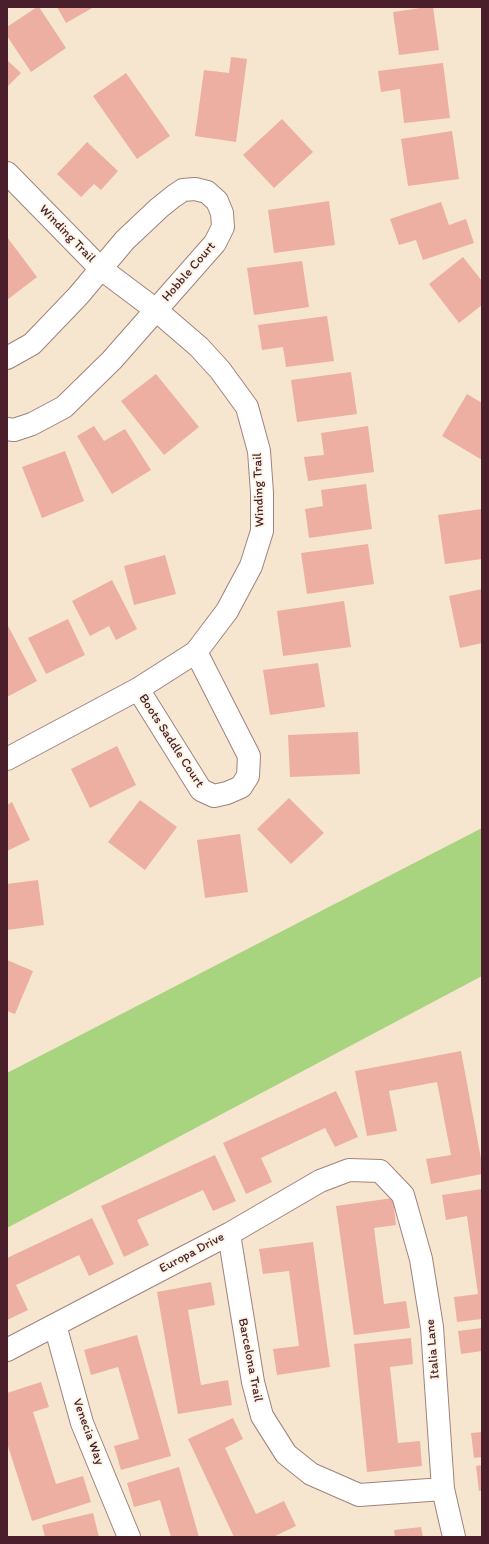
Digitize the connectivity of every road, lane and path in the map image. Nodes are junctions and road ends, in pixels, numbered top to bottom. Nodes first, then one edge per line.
1 (7, 173) edge
2 (100, 268) junction
3 (156, 310) junction
4 (7, 358) edge
5 (7, 429) edge
6 (196, 652) junction
7 (138, 689) junction
8 (7, 759) edge
9 (380, 1171) joint
10 (229, 1234) junction
11 (55, 1325) junction
12 (7, 1350) edge
13 (444, 1489) junction
14 (129, 1537) edge
15 (454, 1537) edge

1 - 2 street, Winding Trail
2 - 3 street, Winding Trail
2 - 3 street, Hobble Court
2 - 4 street, Hobble Court
3 - 5 street, Hobble Court
3 - 6 street, Winding Trail
6 - 7 street, Winding Trail
6 - 7 street, Boots Saddle Court
7 - 8 street, Winding Trail
9 - 10 street, Europa Drive
9 - 13 street, Italia Lane
10 - 11 street, Europa Drive
10 - 13 street, Barcelona Trail
11 - 12 street, Europa Drive
11 - 14 street, Venecia Way
13 - 15 street, Italia Lane

